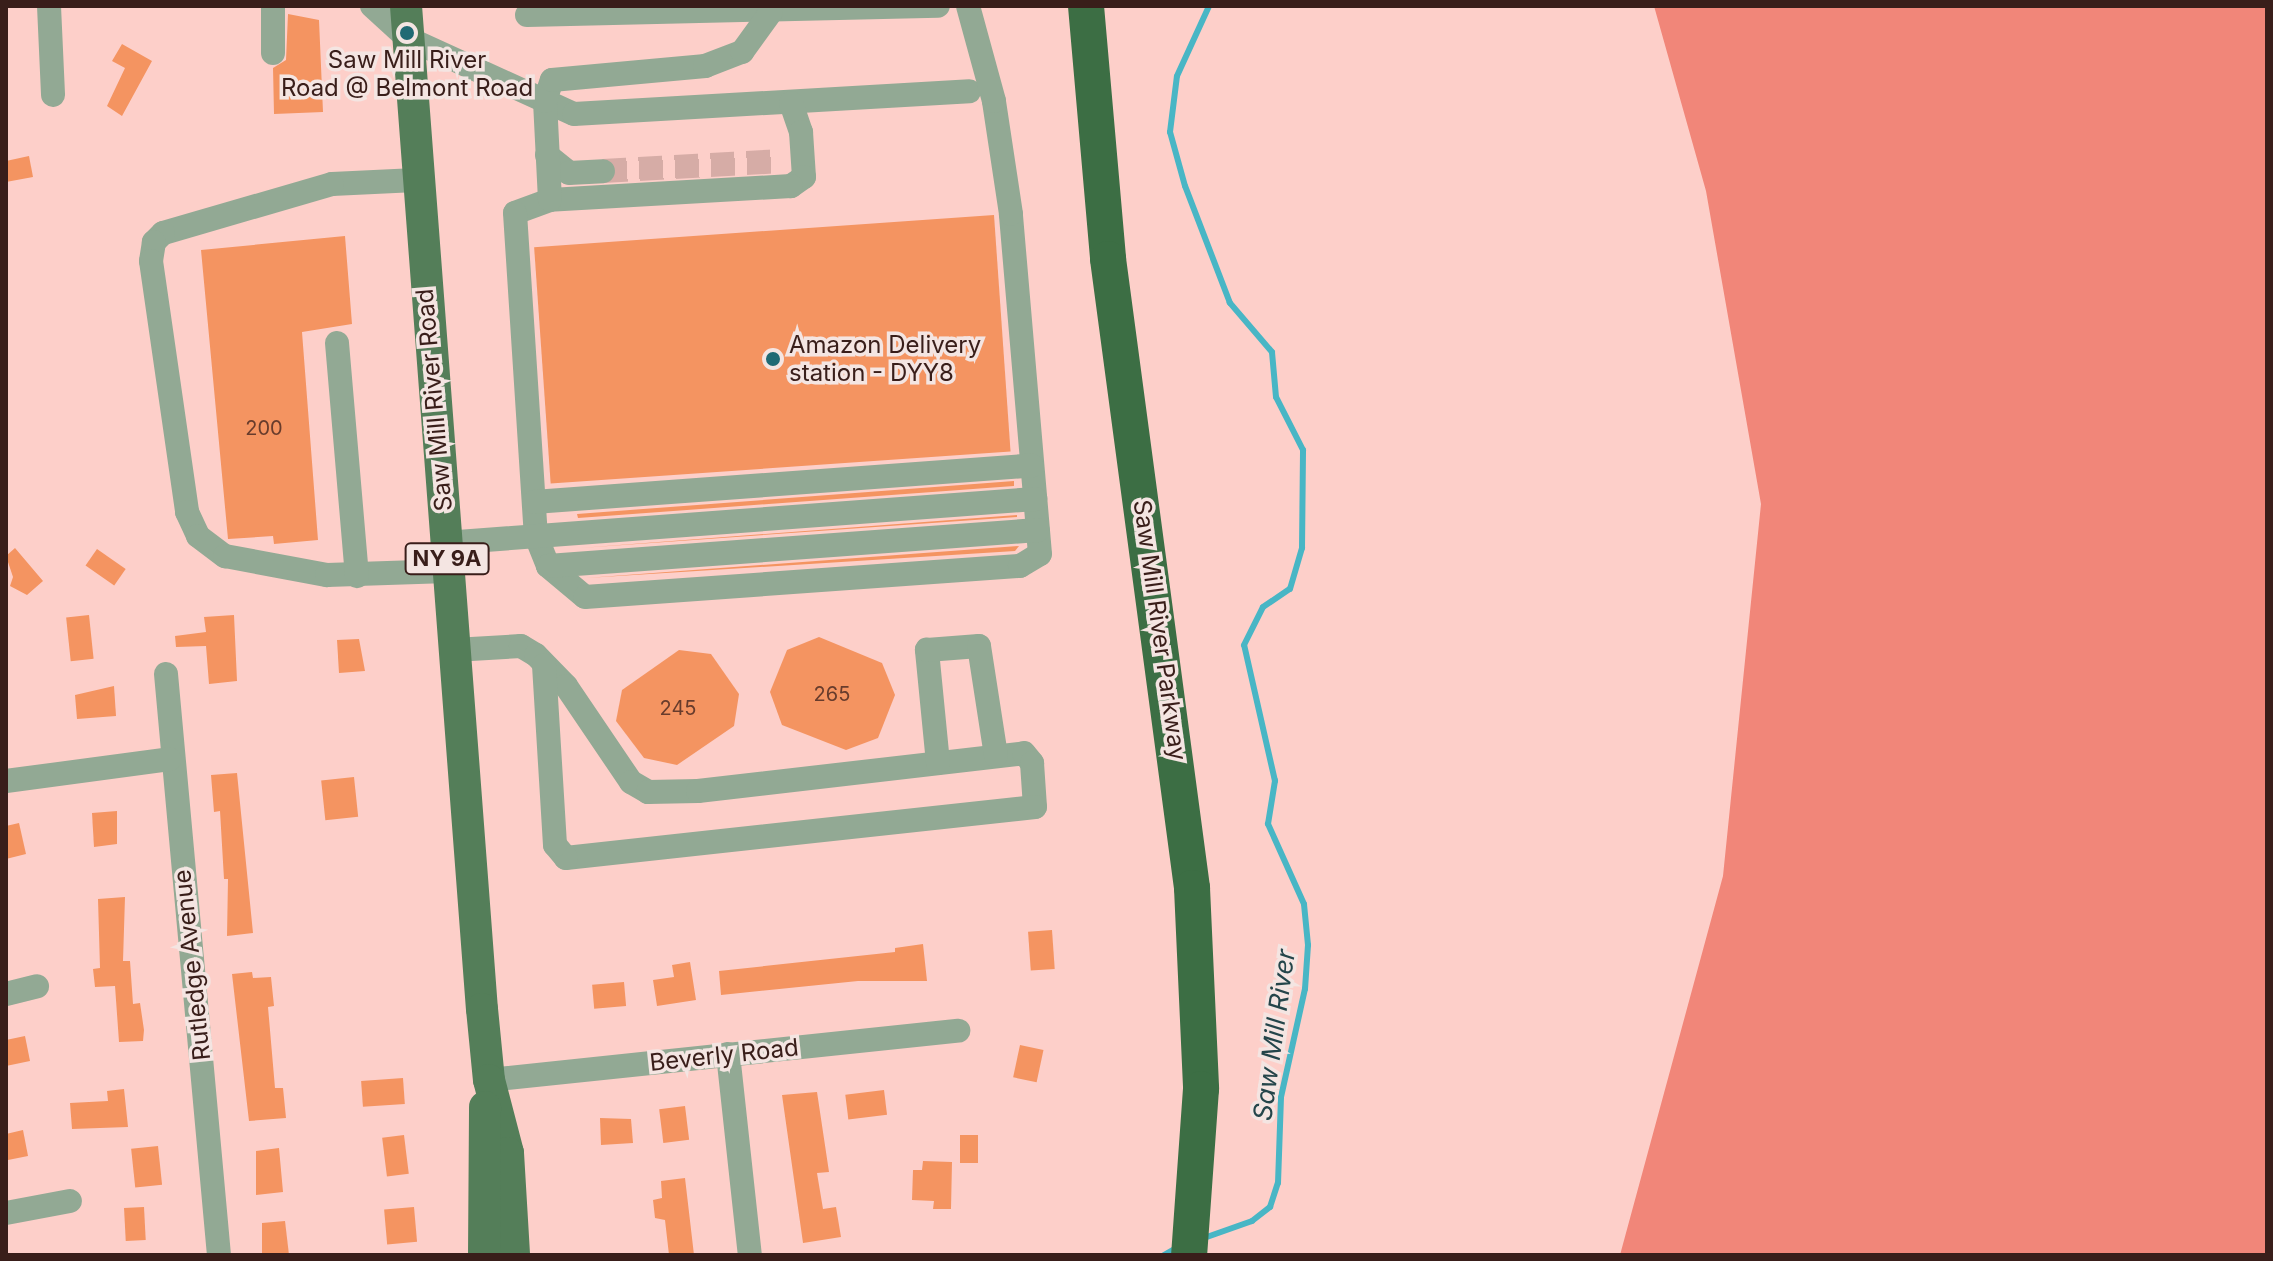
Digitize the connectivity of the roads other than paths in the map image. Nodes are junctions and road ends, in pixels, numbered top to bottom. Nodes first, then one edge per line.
1 (49, 6) edge
2 (273, 6) edge
3 (372, 6) edge
4 (406, 6) edge
5 (938, 6) edge
6 (968, 6) edge
7 (1086, 6) edge
8 (1109, 6) edge
9 (771, 12) junction
10 (527, 15) dead end
11 (407, 38) junction
12 (273, 53) dead end
13 (969, 91) dead end
14 (53, 95) dead end
15 (545, 101) junction
16 (791, 103) junction
17 (547, 155) junction
18 (603, 171) tunnel mouth
19 (416, 180) junction
20 (550, 200) junction
21 (337, 343) dead end
22 (1032, 465) junction
23 (1035, 499) junction
24 (534, 502) junction
25 (536, 536) junction
26 (1039, 542) junction
27 (446, 557) junction
28 (548, 566) junction
29 (357, 576) junction
30 (454, 650) junction
31 (544, 665) junction
32 (166, 674) dead end
33 (996, 756) junction
34 (170, 759) junction
35 (938, 763) junction
36 (6, 781) edge
37 (37, 986) dead end
38 (6, 994) edge
39 (958, 1031) dead end
40 (728, 1054) junction
41 (489, 1080) junction
42 (70, 1201) dead end
43 (6, 1213) edge
44 (1200, 1230) edge
45 (219, 1255) edge
46 (484, 1255) edge
47 (514, 1255) edge
48 (750, 1255) edge
49 (1213, 1255) edge

1 - 14 street
2 - 12 street
3 - 11 street
4 - 11 main road, Saw Mill River Road / NY 9A
5 - 9 street
6 - 22 street
7 - 44 highway, Saw Mill River Parkway
8 - 44 highway, Saw Mill River Parkway
9 - 10 street
9 - 15 street
11 - 15 street
11 - 19 main road, Saw Mill River Road / NY 9A
13 - 16 street
15 - 16 street
15 - 17 street
16 - 20 street
17 - 18 street
17 - 20 street
19 - 27 main road, Saw Mill River Road / NY 9A
19 - 29 street
20 - 24 street
21 - 29 street
22 - 23 street
22 - 24 street
23 - 25 street
23 - 26 street
24 - 25 street
25 - 27 street
25 - 28 street
26 - 28 street
26 - 28 street
27 - 29 street
27 - 30 main road, Saw Mill River Road / NY 9A
30 - 31 street
30 - 41 main road, Saw Mill River Road / NY 9A
31 - 33 street
31 - 35 street
32 - 34 street, Rutledge Avenue
33 - 35 street
33 - 35 street
34 - 36 street
34 - 45 street, Rutledge Avenue
37 - 38 street
39 - 40 street, Beverly Road
40 - 41 street, Beverly Road
40 - 48 street
41 - 46 main road, Saw Mill River Road / NY 9A
41 - 47 main road, Saw Mill River Road / NY 9A
42 - 43 street
44 - 49 highway, Saw Mill River Parkway

